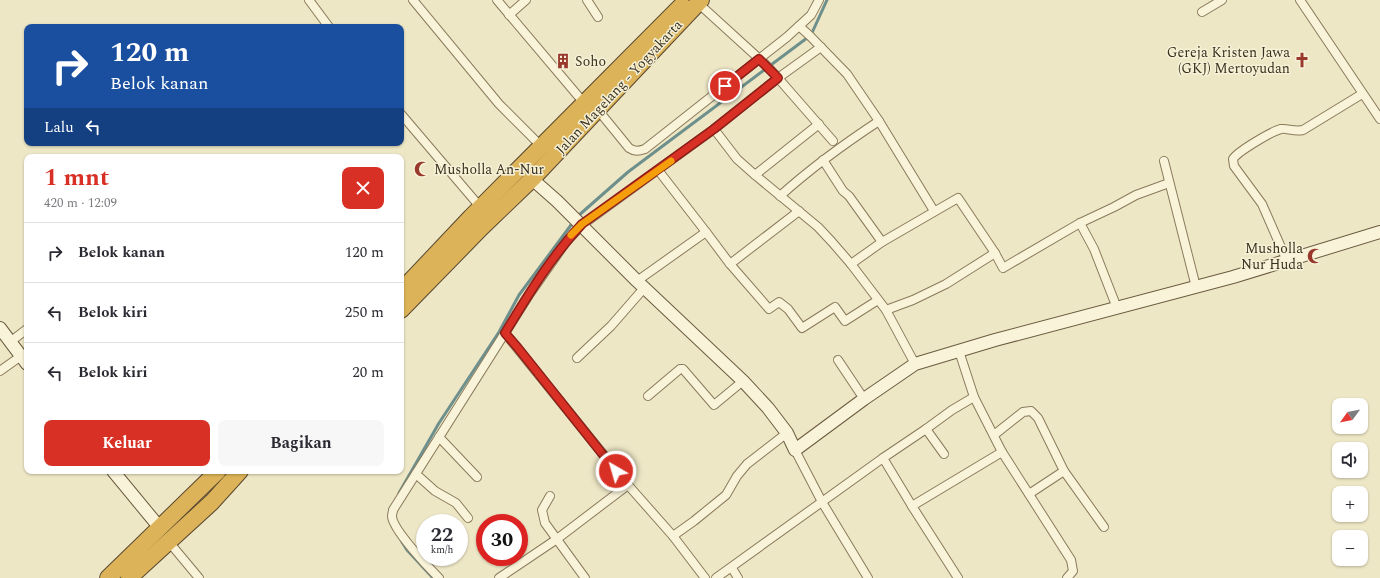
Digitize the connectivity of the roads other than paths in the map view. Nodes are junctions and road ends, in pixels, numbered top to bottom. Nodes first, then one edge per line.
1 (309, 0) edge
2 (413, 0) edge
3 (497, 0) edge
4 (526, 0) edge
5 (587, 0) edge
6 (819, 0) edge
7 (1222, 0) edge
8 (1300, 0) edge
9 (696, 1) edge
10 (1202, 12) dead end
11 (509, 14) junction
12 (598, 17) dead end
13 (327, 24) edge
14 (799, 26) junction
15 (820, 46) junction
16 (762, 62) junction
17 (778, 78) junction
18 (1362, 94) junction
19 (591, 107) junction
20 (404, 118) edge
21 (1380, 119) edge
22 (878, 121) junction
23 (819, 124) junction
24 (714, 129) junction
25 (833, 141) dead end
26 (541, 146) junction
27 (823, 160) junction
28 (1164, 161) dead end
29 (658, 170) junction
30 (755, 176) junction
31 (532, 179) junction
32 (1169, 183) junction
33 (780, 196) junction
34 (481, 208) junction
35 (799, 211) junction
36 (934, 211) junction
37 (577, 220) junction
38 (1080, 223) junction
39 (706, 232) junction
40 (1380, 232) edge
41 (882, 242) junction
42 (995, 253) junction
43 (1287, 261) junction
44 (730, 264) junction
45 (851, 264) junction
46 (641, 284) junction
47 (1196, 287) junction
48 (404, 288) edge
49 (878, 300) junction
50 (404, 307) edge
51 (1117, 308) junction
52 (886, 310) junction
53 (0, 328) edge
54 (24, 331) edge
55 (506, 335) junction
56 (10, 342) junction
57 (959, 351) junction
58 (577, 358) dead end
59 (24, 360) edge
60 (838, 360) dead end
61 (915, 364) junction
62 (0, 371) edge
63 (743, 381) junction
64 (648, 396) dead end
65 (974, 397) junction
66 (864, 399) junction
67 (926, 429) junction
68 (787, 433) junction
69 (994, 435) junction
70 (439, 437) junction
71 (795, 450) junction
72 (1002, 452) junction
73 (944, 454) dead end
74 (883, 458) junction
75 (1064, 471) junction
76 (115, 474) edge
77 (215, 474) edge
78 (237, 474) edge
79 (418, 476) junction
80 (477, 477) dead end
81 (628, 486) junction
82 (1029, 494) junction
83 (550, 496) dead end
84 (822, 502) junction
85 (912, 506) junction
86 (465, 514) edge
87 (1104, 527) dead end
88 (160, 528) junction
89 (673, 536) junction
90 (557, 539) junction
91 (169, 542) junction
92 (732, 568) junction
93 (108, 578) edge
94 (129, 578) edge
95 (199, 578) edge
96 (438, 578) edge
97 (499, 578) edge
98 (585, 578) edge
99 (705, 578) edge
100 (716, 578) edge
101 (738, 578) edge
102 (868, 578) edge
103 (958, 578) edge
104 (1068, 578) edge

1 - 13 street
2 - 26 street
3 - 11 street
4 - 11 street
5 - 12 street
6 - 14 street
7 - 10 street
8 - 18 street
9 - 16 street
9 - 19 highway, Jalan Magelang - Yogyakarta
11 - 19 street
14 - 15 street
14 - 16 street
15 - 17 street
15 - 22 street
16 - 17 street
16 - 19 street
17 - 23 street
17 - 24 street
18 - 21 street
18 - 43 street
19 - 26 highway, Jalan Magelang - Yogyakarta
19 - 31 highway, Jalan Magelang - Yogyakarta
20 - 34 street
22 - 27 street
22 - 36 street
23 - 25 street
23 - 30 street
24 - 29 street
24 - 30 street
26 - 34 highway, Jalan Magelang - Yogyakarta
27 - 33 street
27 - 41 street
28 - 32 street
29 - 37 street
29 - 39 street
30 - 33 street
31 - 37 street
31 - 50 highway, Jalan Magelang - Yogyakarta
32 - 38 street
32 - 47 street
33 - 35 street
34 - 48 highway, Jalan Magelang - Yogyakarta
35 - 44 street
35 - 45 street
36 - 41 street
36 - 42 street
37 - 46 street
37 - 55 street
38 - 42 street
38 - 51 street
39 - 44 street
39 - 46 street
40 - 43 street
41 - 45 street
42 - 52 street
43 - 47 street
44 - 49 street
45 - 49 street
46 - 58 street
46 - 63 street
47 - 51 street
49 - 52 street
51 - 57 street
52 - 61 street
53 - 56 street
54 - 56 street
55 - 70 street
55 - 81 street
56 - 59 street
57 - 61 street
57 - 65 street
59 - 62 street
60 - 66 street
61 - 66 street
63 - 64 street
63 - 68 street
65 - 67 street
65 - 69 street
66 - 71 street
67 - 73 street
67 - 74 street
68 - 71 street
68 - 89 street
69 - 72 street
69 - 75 street
70 - 79 street
70 - 80 street
71 - 84 street
72 - 82 street
72 - 85 street
74 - 84 street
74 - 85 street
75 - 82 street
75 - 87 street
76 - 88 street
77 - 88 highway
78 - 91 highway
79 - 86 street
79 - 96 street
81 - 89 street
81 - 90 street
82 - 104 street
83 - 90 street
84 - 92 street
84 - 102 street
85 - 103 street
88 - 93 highway
89 - 99 street
90 - 97 street
90 - 98 street
91 - 94 highway
91 - 95 street
92 - 100 street
92 - 101 street

